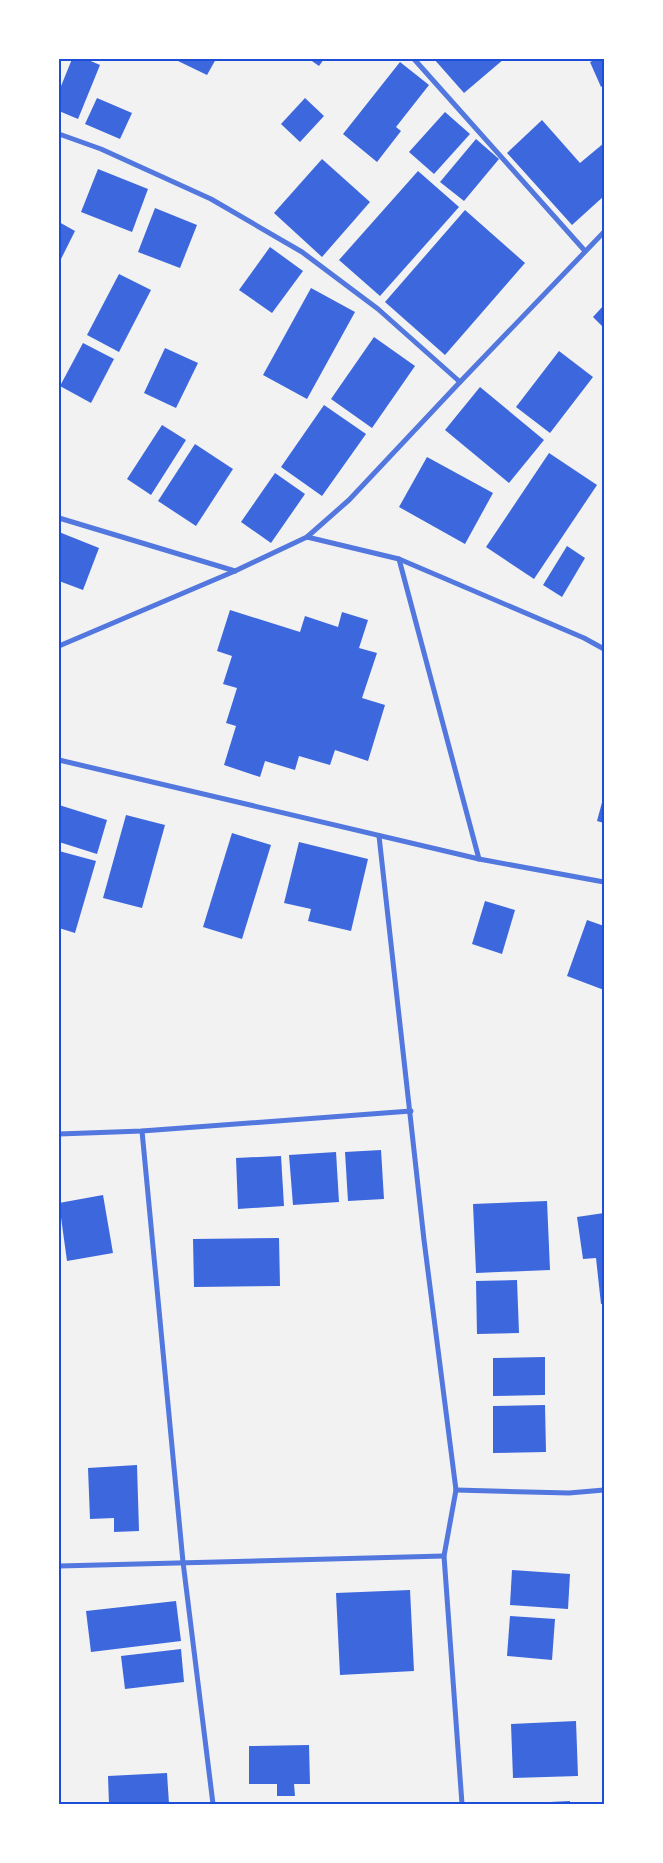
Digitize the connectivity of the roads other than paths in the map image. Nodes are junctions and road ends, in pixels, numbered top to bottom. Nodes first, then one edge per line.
1 (414, 59) edge
2 (59, 134) edge
3 (604, 232) edge
4 (585, 251) junction
5 (460, 382) junction
6 (59, 518) edge
7 (307, 537) junction
8 (399, 559) junction
9 (235, 571) junction
10 (59, 646) edge
11 (604, 649) edge
12 (59, 760) edge
13 (379, 836) junction
14 (479, 859) junction
15 (604, 882) edge
16 (411, 1111) junction
17 (142, 1131) junction
18 (59, 1134) edge
19 (456, 1490) junction
20 (604, 1490) edge
21 (444, 1556) junction
22 (182, 1562) junction
23 (59, 1566) edge
24 (213, 1804) edge
25 (462, 1804) edge

1 - 4 street
2 - 5 street
3 - 4 street
4 - 5 street
5 - 7 street
6 - 9 street
7 - 8 street
7 - 9 street
8 - 11 street
8 - 14 street
9 - 10 street
12 - 13 street
13 - 14 street
13 - 16 street
14 - 15 street
16 - 17 street
16 - 19 street
17 - 18 street
17 - 22 street
19 - 20 street
19 - 21 street
21 - 22 street
21 - 25 street
22 - 23 street
22 - 24 street

